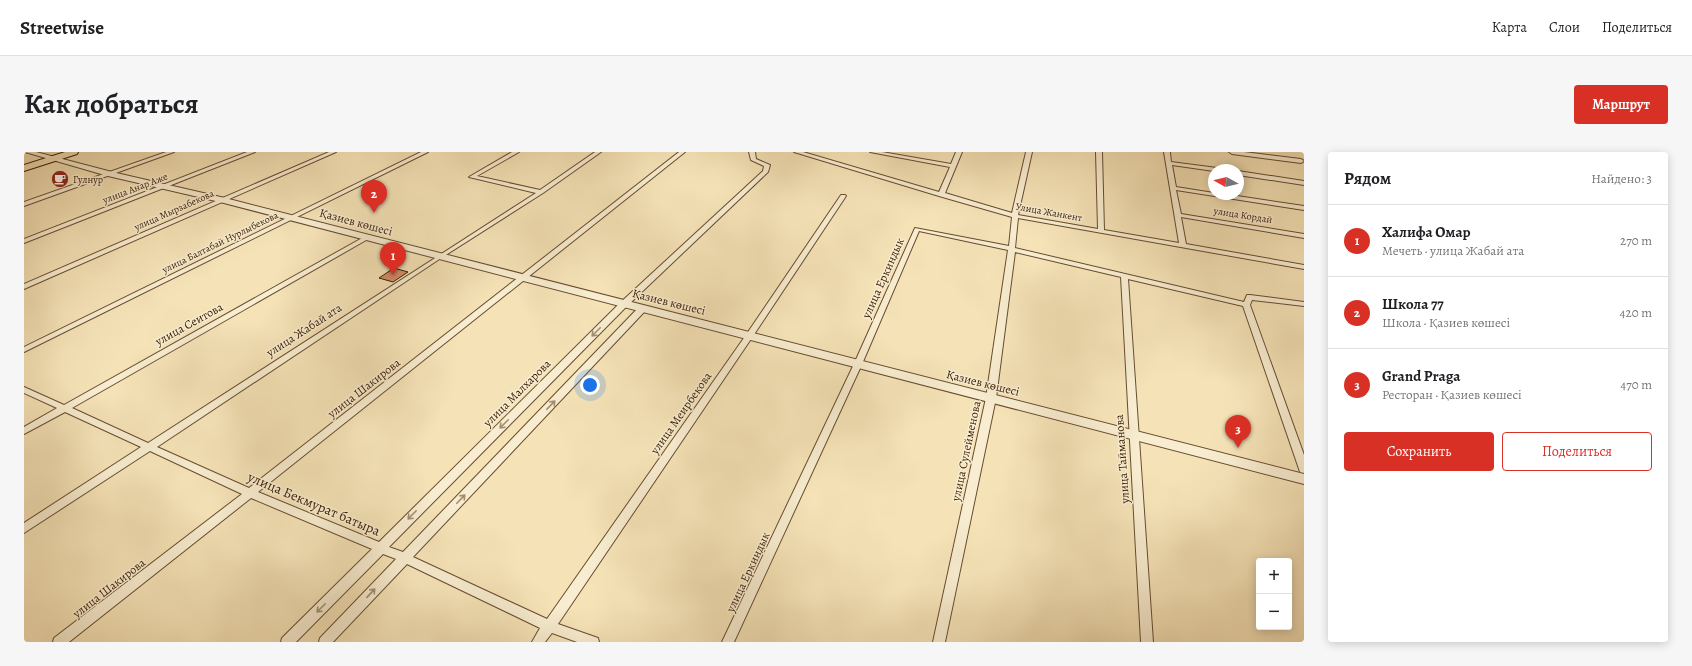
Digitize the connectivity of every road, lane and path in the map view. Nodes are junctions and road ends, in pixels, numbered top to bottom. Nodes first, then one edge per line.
1 (28, 152) edge
2 (74, 152) edge
3 (171, 152) edge
4 (252, 152) edge
5 (333, 152) edge
6 (425, 152) edge
7 (516, 152) edge
8 (598, 152) edge
9 (682, 152) edge
10 (752, 152) edge
11 (797, 152) edge
12 (873, 152) edge
13 (959, 152) edge
14 (1028, 152) edge
15 (1099, 152) edge
16 (1167, 152) edge
17 (1232, 152) edge
18 (1296, 152) edge
19 (883, 153) edge
20 (51, 156) edge
21 (761, 156) dead end
22 (24, 163) edge
23 (1169, 163) junction
24 (1303, 163) edge
25 (767, 165) junction
26 (953, 166) junction
27 (24, 168) edge
28 (1208, 169) edge
29 (111, 174) junction
30 (1244, 174) edge
31 (1304, 183) edge
32 (165, 186) junction
33 (1173, 188) junction
34 (541, 192) junction
35 (941, 195) junction
36 (842, 196) dead end
37 (222, 200) junction
38 (24, 204) edge
39 (1304, 208) edge
40 (1178, 215) junction
41 (1016, 216) junction
42 (292, 218) junction
43 (1101, 231) junction
44 (1304, 236) edge
45 (366, 238) junction
46 (24, 242) edge
47 (1183, 245) junction
48 (1012, 249) junction
49 (439, 257) junction
50 (1304, 267) edge
51 (1124, 275) junction
52 (522, 278) junction
53 (24, 287) edge
54 (624, 304) junction
55 (1304, 304) edge
56 (1246, 305) junction
57 (643, 308) junction
58 (749, 336) junction
59 (24, 350) edge
60 (858, 364) junction
61 (24, 390) edge
62 (991, 398) junction
63 (64, 408) junction
64 (24, 431) edge
65 (1133, 435) junction
66 (148, 447) junction
67 (1304, 469) edge
68 (1304, 479) edge
69 (250, 493) junction
70 (24, 529) edge
71 (380, 548) junction
72 (405, 558) junction
73 (549, 626) junction
74 (59, 642) edge
75 (286, 642) edge
76 (325, 642) edge
77 (538, 642) edge
78 (593, 642) edge
79 (728, 642) edge
80 (939, 642) edge
81 (1147, 642) edge

1 - 20 street, Қазиев көшесі
2 - 20 main road
3 - 29 street
4 - 32 street, улица Анар Аже
5 - 37 street, улица Мырзабекова
6 - 42 street, улица Балтабай Нурлыбекова
7 - 34 street
8 - 34 street, улица Жабай ата
9 - 52 street, улица Шакирова
10 - 25 street
11 - 35 street, Улица Жанкент
12 - 19 street
13 - 26 street
14 - 41 street, улица Сулейменова
15 - 43 street
16 - 23 street
17 - 24 street
18 - 24 street
19 - 26 street
20 - 22 main road
20 - 27 main road
20 - 29 street, Қазиев көшесі
21 - 25 street
23 - 28 street
23 - 33 street
25 - 54 street, улица Малхарова
26 - 35 street
29 - 32 street, Қазиев көшесі
29 - 38 street
30 - 31 street
32 - 37 street, Қазиев көшесі
32 - 46 street, улица Анар Аже
33 - 39 street
33 - 40 street
34 - 49 street, улица Жабай ата
35 - 41 street, Улица Жанкент
36 - 58 street, улица Меирбекова
37 - 42 street, Қазиев көшесі
37 - 53 street, улица Мырзабекова
40 - 44 street, улица Кордай
40 - 47 street
41 - 43 street, Улица Жанкент
41 - 48 street, улица Сулейменова
42 - 45 street, Қазиев көшесі
42 - 59 street, улица Балтабай Нурлыбекова
43 - 47 street, Улица Жанкент
45 - 49 street, Қазиев көшесі
45 - 63 street, улица Сеитова
47 - 50 street, Улица Жанкент
48 - 51 street, улица Еркиндык
48 - 60 street, улица Еркиндык
48 - 62 street, улица Сулейменова
49 - 52 street, Қазиев көшесі
49 - 66 street, улица Жабай ата
51 - 56 street, улица Еркиндык
51 - 65 street, улица Тайманова
52 - 54 street, Қазиев көшесі
52 - 69 street, улица Шакирова
54 - 57 street, Қазиев көшесі
54 -> 71 street, улица Малхарова
55 - 56 street
56 - 67 street
57 - 58 street, Қазиев көшесі
72 -> 57 street
58 - 60 street, Қазиев көшесі
58 - 73 street, улица Меирбекова
60 - 62 street, Қазиев көшесі
60 - 79 street, улица Еркиндык
61 - 63 street, улица Бекмурат батыра
62 - 65 street, Қазиев көшесі
62 - 80 street, улица Сулейменова
63 - 64 street, улица Сеитова
63 - 66 street, улица Бекмурат батыра
65 - 68 street, Қазиев көшесі
65 - 81 street, улица Тайманова
66 - 69 street, улица Бекмурат батыра
66 - 70 street, улица Жабай ата
69 - 71 street, улица Бекмурат батыра
69 - 74 street, улица Шакирова
71 - 72 street, улица Бекмурат батыра
71 -> 75 street, улица Малхарова
72 - 73 street, улица Бекмурат батыра
76 -> 72 street
73 - 77 street, улица Меирбекова
73 - 78 street, улица Бекмурат батыра

